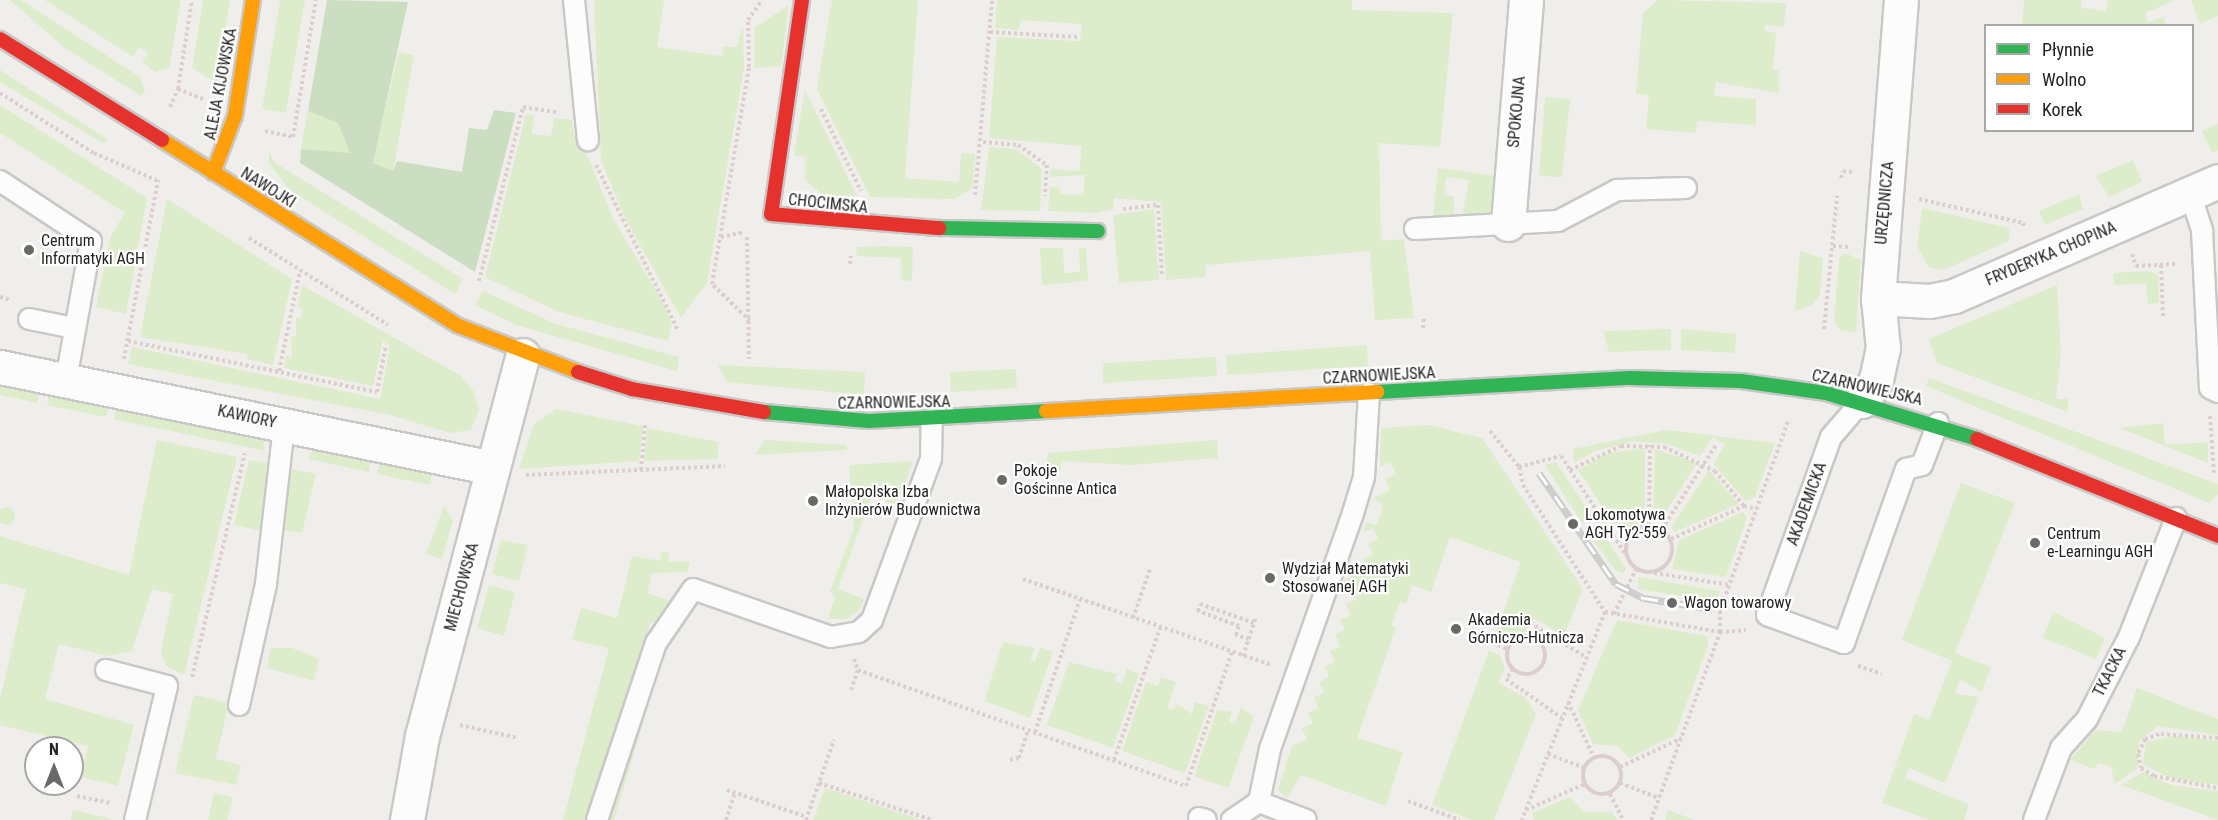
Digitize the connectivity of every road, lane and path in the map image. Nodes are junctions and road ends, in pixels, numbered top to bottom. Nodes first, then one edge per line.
1 (192, 0) edge
2 (254, 0) edge
3 (316, 0) edge
4 (574, 0) edge
5 (762, 0) edge
6 (802, 0) edge
7 (992, 0) edge
8 (1526, 0) edge
9 (1901, 0) edge
10 (990, 32) junction
11 (1079, 38) dead end
12 (0, 39) edge
13 (178, 89) junction
14 (0, 93) edge
15 (816, 99) dead end
16 (210, 102) dead end
17 (167, 114) dead end
18 (584, 116) junction
19 (259, 129) dead end
20 (588, 140) joint
21 (983, 142) junction
22 (213, 173) junction
23 (0, 182) edge
24 (2204, 187) edge
25 (1686, 188) dead end
26 (1837, 196) dead end
27 (1915, 198) dead end
28 (866, 202) dead end
29 (967, 202) dead end
30 (1509, 224) junction
31 (1416, 229) dead end
32 (1044, 230) junction
33 (1098, 231) dead end
34 (2030, 238) dead end
35 (748, 243) dead end
36 (2129, 245) dead end
37 (851, 257) dead end
38 (2204, 263) junction
39 (850, 264) dead end
40 (2161, 265) junction
41 (300, 271) dead end
42 (479, 281) dead end
43 (1878, 298) junction
44 (2163, 316) dead end
45 (1424, 317) dead end
46 (29, 319) dead end
47 (750, 321) junction
48 (74, 328) junction
49 (1423, 328) dead end
50 (1824, 329) dead end
51 (678, 330) dead end
52 (128, 341) junction
53 (386, 345) dead end
54 (523, 355) junction
55 (749, 359) dead end
56 (123, 364) dead end
57 (0, 367) edge
58 (279, 371) junction
59 (66, 380) junction
60 (2214, 390) edge
61 (1369, 393) junction
62 (1862, 401) junction
63 (1790, 417) dead end
64 (932, 420) junction
65 (646, 421) dead end
66 (1938, 423) junction
67 (284, 425) junction
68 (1490, 431) dead end
69 (1650, 445) junction
70 (1716, 445) dead end
71 (245, 453) dead end
72 (1704, 463) junction
73 (725, 466) dead end
74 (1520, 467) junction
75 (641, 470) junction
76 (1570, 470) junction
77 (502, 472) junction
78 (2214, 473) dead end
79 (1744, 506) junction
80 (1757, 509) junction
81 (2176, 518) junction
82 (1649, 525) junction
83 (2216, 528) edge
84 (1662, 529) junction
85 (1671, 538) junction
86 (1626, 555) junction
87 (1150, 569) dead end
88 (1635, 569) junction
89 (1653, 573) junction
90 (1023, 579) dead end
91 (1730, 585) junction
92 (1080, 599) junction
93 (1605, 612) junction
94 (1614, 614) junction
95 (1256, 617) dead end
96 (1133, 618) junction
97 (1254, 623) junction
98 (1160, 628) junction
99 (1720, 632) junction
100 (845, 636) junction
101 (1529, 637) junction
102 (1249, 639) junction
103 (1492, 643) dead end
104 (1508, 649) junction
105 (1232, 652) junction
106 (1244, 656) junction
107 (1586, 657) junction
108 (1512, 669) junction
109 (106, 670) dead end
110 (858, 670) junction
111 (1297, 673) junction
112 (190, 687) dead end
113 (851, 690) dead end
114 (1568, 702) junction
115 (239, 705) dead end
116 (1562, 718) junction
117 (446, 723) dead end
118 (1028, 730) junction
119 (1035, 732) junction
120 (518, 738) dead end
121 (1682, 738) junction
122 (2218, 738) edge
123 (834, 740) dead end
124 (1548, 754) junction
125 (1594, 758) junction
126 (1010, 760) dead end
127 (1114, 760) junction
128 (1620, 767) junction
129 (1584, 768) junction
130 (819, 783) junction
131 (1620, 783) junction
132 (1585, 784) junction
133 (2218, 788) edge
134 (727, 790) dead end
135 (735, 793) junction
136 (1610, 793) junction
137 (77, 796) dead end
138 (1659, 798) junction
139 (1408, 801) dead end
140 (1259, 802) junction
141 (120, 805) dead end
142 (1526, 810) junction
143 (806, 819) edge
144 (135, 820) edge
145 (407, 820) edge
146 (597, 820) edge
147 (726, 820) edge
148 (932, 820) edge
149 (1232, 820) edge
150 (1306, 820) edge
151 (1460, 820) edge
152 (1522, 820) edge
153 (1623, 820) edge
154 (1651, 820) edge
155 (2034, 820) edge

1 - 13 path
2 - 22 main road, ALEJA KIJOWSKA
3 - 19 path
4 - 18 lane
5 - 47 path
6 - 32 main road, CHOCIMSKA
7 - 10 path
8 - 30 street, SPOKOJNA
9 - 43 street, URZĘDNICZA
10 - 11 path
10 - 21 path
12 - 22 main road, NAWOJKI
13 - 16 path
13 - 17 path
14 - 52 path
15 - 28 path
18 - 20 lane
18 - 42 path
20 - 51 path
21 - 29 path
21 - 32 path
22 - 54 main road, NAWOJKI
23 - 48 lane
24 - 38 lane
24 - 43 street, FRYDERYKA CHOPINA
25 - 30 lane
26 - 50 path
27 - 34 path
30 - 31 lane
32 - 33 main road, CHOCIMSKA
35 - 47 path
36 - 40 path
37 - 39 path
38 - 40 path
38 - 60 lane
40 - 44 path
41 - 58 path
43 - 62 street, URZĘDNICZA
45 - 49 path
46 - 48 lane
47 - 55 path
48 - 59 lane
52 - 56 path
52 - 58 path
53 - 58 path
54 - 64 main road, CZARNOWIEJSKA
54 - 77 street, MIECHOWSKA
57 - 59 street, KAWIORY
59 - 67 street, KAWIORY
60 - 78 path
61 - 62 main road, CZARNOWIEJSKA
61 - 64 main road, CZARNOWIEJSKA
61 - 111 lane
62 - 66 main road, CZARNOWIEJSKA
62 - 66 lane, AKADEMICKA
63 - 80 path
64 - 100 lane
65 - 75 path
66 - 81 main road, CZARNOWIEJSKA
67 - 77 street, KAWIORY
67 - 115 lane
68 - 74 path
69 - 72 path
69 - 76 path
69 - 82 path
70 - 72 path
71 - 112 path
72 - 79 path
72 - 84 path
73 - 75 path
74 - 76 path
74 - 93 path
75 - 77 path
76 - 86 path
77 - 145 street, MIECHOWSKA
79 - 80 path
79 - 85 path
80 - 91 path
81 - 83 main road, CZARNOWIEJSKA
81 - 155 lane, TKACKA
82 - 84 path
82 - 86 path
84 - 85 path
85 - 89 path
86 - 88 path
87 - 96 path
88 - 89 path
88 - 94 path
89 - 91 path
90 - 92 path
91 - 99 path
92 - 96 path
92 - 119 path
93 - 94 path
93 - 107 path
94 - 99 path
95 - 97 path
96 - 98 path
97 - 102 path
97 - 102 path
98 - 105 path
98 - 127 path
99 - 121 path
100 - 110 path
100 - 146 lane
101 - 104 path
101 - 107 path
101 - 108 path
102 - 106 path
103 - 104 path
104 - 108 path
105 - 106 path
105 - 127 path
106 - 111 path
107 - 114 path
108 - 116 path
109 - 144 lane
110 - 113 path
110 - 118 path
111 - 140 lane
114 - 116 path
114 - 125 path
116 - 124 path
117 - 120 path
118 - 119 path
118 - 126 path
119 - 127 path
121 - 128 path
121 - 138 path
122 - 133 path
123 - 130 path
124 - 129 path
124 - 142 path
125 - 128 path
125 - 129 path
128 - 131 path
129 - 132 path
130 - 143 path
130 - 148 path
131 - 136 path
131 - 138 path
132 - 136 path
132 - 142 path
134 - 135 path
135 - 143 path
135 - 147 path
136 - 153 path
137 - 141 path
138 - 154 path
139 - 151 path
140 - 149 lane
140 - 150 lane
142 - 152 path

